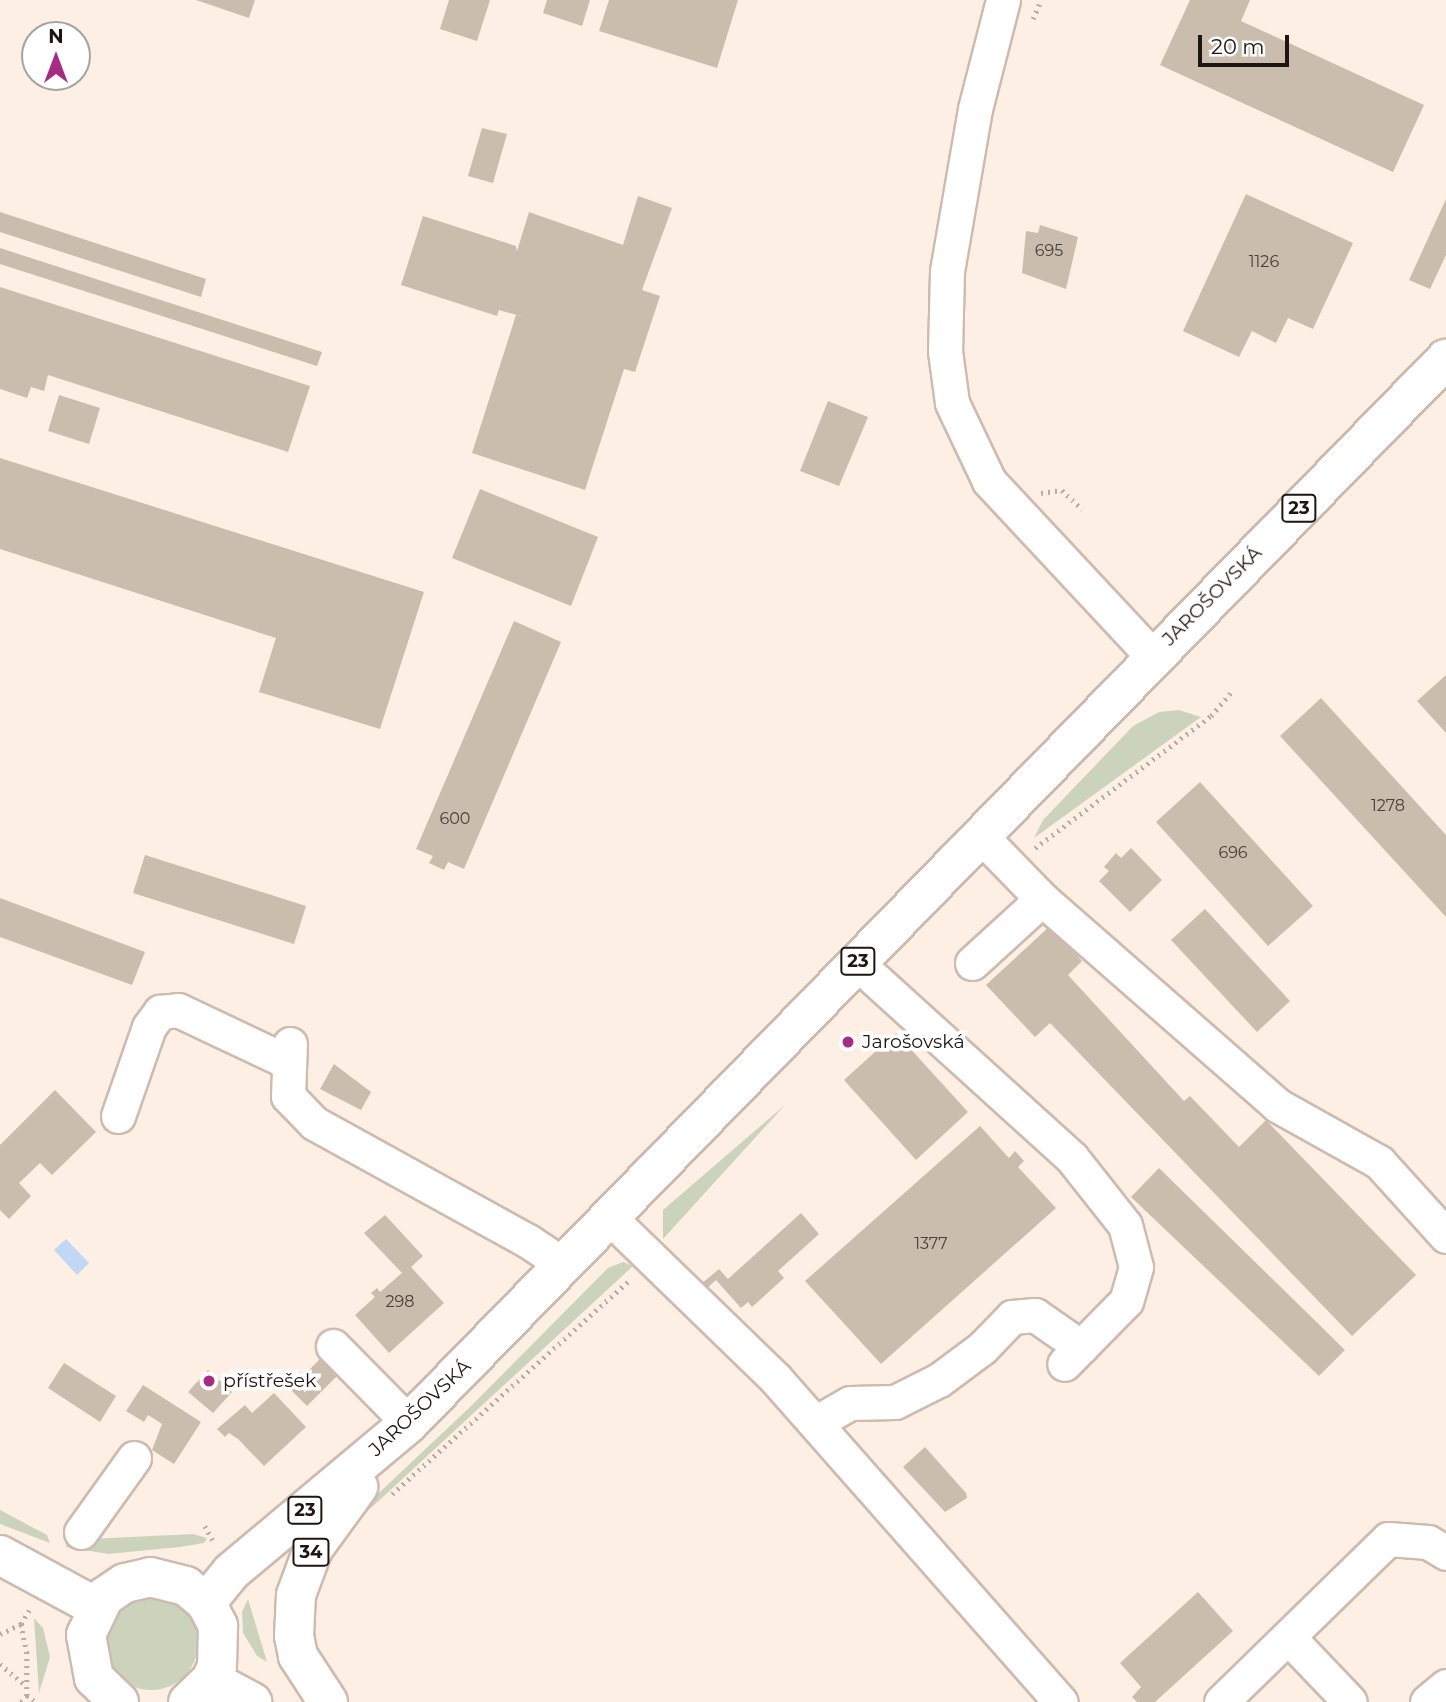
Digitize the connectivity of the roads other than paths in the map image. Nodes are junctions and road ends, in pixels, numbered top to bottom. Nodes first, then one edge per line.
1 (1003, 0) edge
2 (1446, 359) edge
3 (1153, 657) junction
4 (980, 835) junction
5 (1042, 899) junction
6 (857, 963) junction
7 (972, 963) dead end
8 (118, 1116) dead end
9 (610, 1218) junction
10 (1446, 1236) edge
11 (564, 1265) junction
12 (332, 1346) dead end
13 (409, 1423) junction
14 (815, 1423) junction
15 (134, 1458) dead end
16 (81, 1532) dead end
17 (1446, 1553) edge
18 (0, 1555) edge
19 (206, 1603) junction
20 (96, 1607) junction
21 (1289, 1637) junction
22 (1446, 1686) edge
23 (200, 1691) edge
24 (104, 1698) edge
25 (251, 1702) edge
26 (328, 1702) edge
27 (1061, 1702) edge
28 (1221, 1702) edge
29 (1350, 1702) edge
30 (1427, 1702) edge

1 - 3 street
2 - 3 main road, JAROŠOVSKÁ / 23
3 - 4 main road, JAROŠOVSKÁ / 23
4 - 5 street
4 - 6 main road, JAROŠOVSKÁ / 23
5 - 7 street
5 - 10 street
6 - 9 main road, JAROŠOVSKÁ / 23
6 - 14 street
8 - 11 street
9 - 11 main road, JAROŠOVSKÁ / 23
9 - 14 street
11 - 13 main road, JAROŠOVSKÁ / 23
12 - 13 street
13 - 19 main road, JAROŠOVSKÁ / 23
13 - 26 main road, 34
14 - 27 street
15 - 16 street
17 - 21 street
18 - 20 main road
19 - 20 main road
19 - 23 main road
20 - 24 main road
21 - 28 street
21 - 29 street
22 - 30 street
23 - 25 main road

